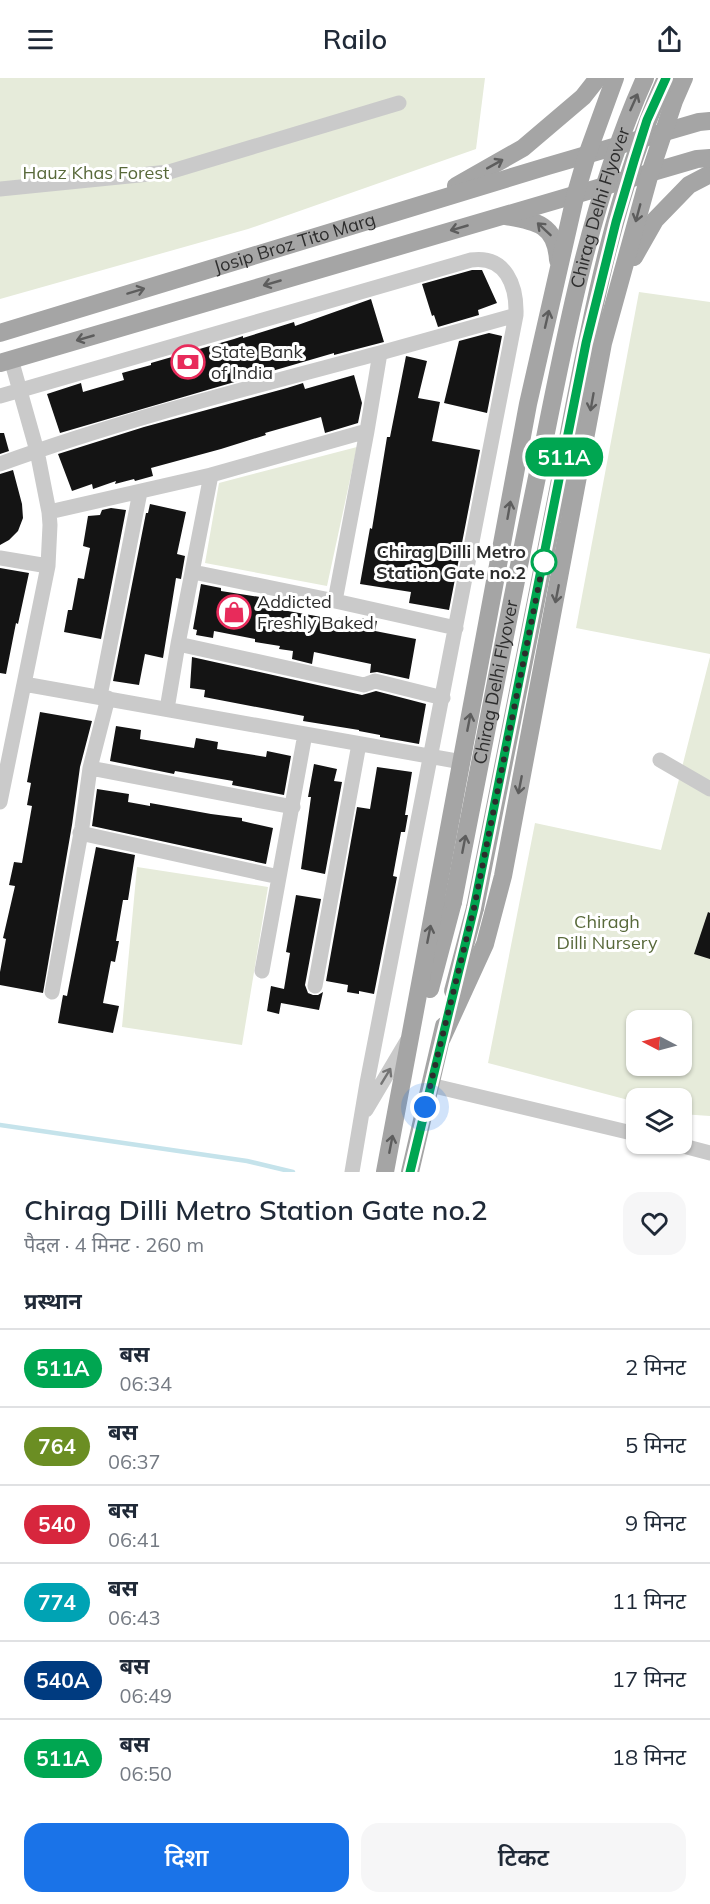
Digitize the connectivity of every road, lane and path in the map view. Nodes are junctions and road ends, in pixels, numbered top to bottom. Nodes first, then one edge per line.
1 (598, 78) edge
2 (615, 78) edge
3 (645, 78) edge
4 (666, 78) edge
5 (684, 78) edge
6 (399, 103) dead end
7 (710, 121) edge
8 (663, 132) junction
9 (587, 154) junction
10 (710, 158) edge
11 (650, 172) junction
12 (710, 174) edge
13 (0, 189) edge
14 (576, 193) junction
15 (426, 203) junction
16 (502, 215) junction
17 (558, 271) junction
18 (620, 281) junction
19 (516, 315) junction
20 (0, 333) edge
21 (380, 352) junction
22 (6, 361) edge
23 (20, 390) junction
24 (0, 396) edge
25 (367, 431) junction
26 (37, 451) junction
27 (0, 464) edge
28 (211, 475) junction
29 (140, 492) junction
30 (49, 512) junction
31 (503, 541) junction
32 (564, 554) junction
33 (0, 558) edge
34 (48, 566) junction
35 (193, 572) junction
36 (335, 601) junction
37 (456, 628) junction
38 (178, 644) junction
39 (24, 684) junction
40 (104, 697) junction
41 (443, 698) junction
42 (167, 709) junction
43 (305, 734) junction
44 (359, 744) junction
45 (431, 757) junction
46 (660, 760) dead end
47 (462, 762) junction
48 (90, 768) junction
49 (710, 789) edge
50 (0, 802) edge
51 (292, 807) junction
52 (80, 833) junction
53 (279, 877) junction
54 (262, 971) dead end
55 (315, 986) dead end
56 (52, 992) dead end
57 (410, 1036) junction
58 (442, 1038) junction
59 (430, 1085) junction
60 (363, 1115) junction
61 (397, 1116) junction
62 (626, 1132) edge
63 (692, 1148) edge
64 (710, 1153) edge
65 (352, 1172) edge
66 (385, 1172) edge
67 (410, 1172) edge

15 -> 1 main road
2 - 9 main road
61 -> 3 main road, Chirag Delhi Flyover, bridge
4 - 58 main road, Chirag Delhi Flyover, bridge
5 - 8 main road
6 - 13 street
7 - 8 main road, Josip Broz Tito Marg
8 - 9 main road, Josip Broz Tito Marg
8 - 11 main road
9 - 14 main road
9 - 15 main road, Josip Broz Tito Marg
10 - 11 main road, Josip Broz Tito Marg
11 - 14 main road, Josip Broz Tito Marg
11 -> 18 main road
12 - 18 main road
14 - 16 main road, Josip Broz Tito Marg
14 - 17 main road
20 -> 15 main road, Josip Broz Tito Marg
17 -> 16 main road
16 -> 22 main road, Josip Broz Tito Marg
31 -> 17 main road
18 -> 32 main road
19 - 21 street
19 - 23 street
19 - 37 street
21 - 25 street
21 - 26 street
22 - 23 street
23 - 24 street
23 - 26 street
25 - 28 street
25 - 36 street
26 - 27 street
26 - 30 street
28 - 29 street
28 - 35 street
29 - 30 street
29 - 40 street
30 - 34 street
31 - 32 main road
47 -> 31 main road
32 -> 58 main road
33 - 34 street
34 - 39 street
35 - 36 street
35 - 38 street
36 - 37 street
37 - 41 street
38 - 41 street
38 - 42 street
39 - 40 street
39 - 50 street
40 - 42 street
40 - 48 street
41 - 45 street
42 - 43 street
43 - 44 street
43 - 51 street
44 - 45 street
44 - 55 street
45 - 47 street
45 - 60 street
46 - 49 street
57 -> 47 main road
48 - 51 street
48 - 52 street
51 - 53 street
52 - 53 street
52 - 56 street
53 - 54 street
60 -> 57 street
57 - 61 main road
58 - 59 main road
59 - 62 street
59 - 67 main road
60 - 65 street
66 -> 61 main road
63 - 64 street

